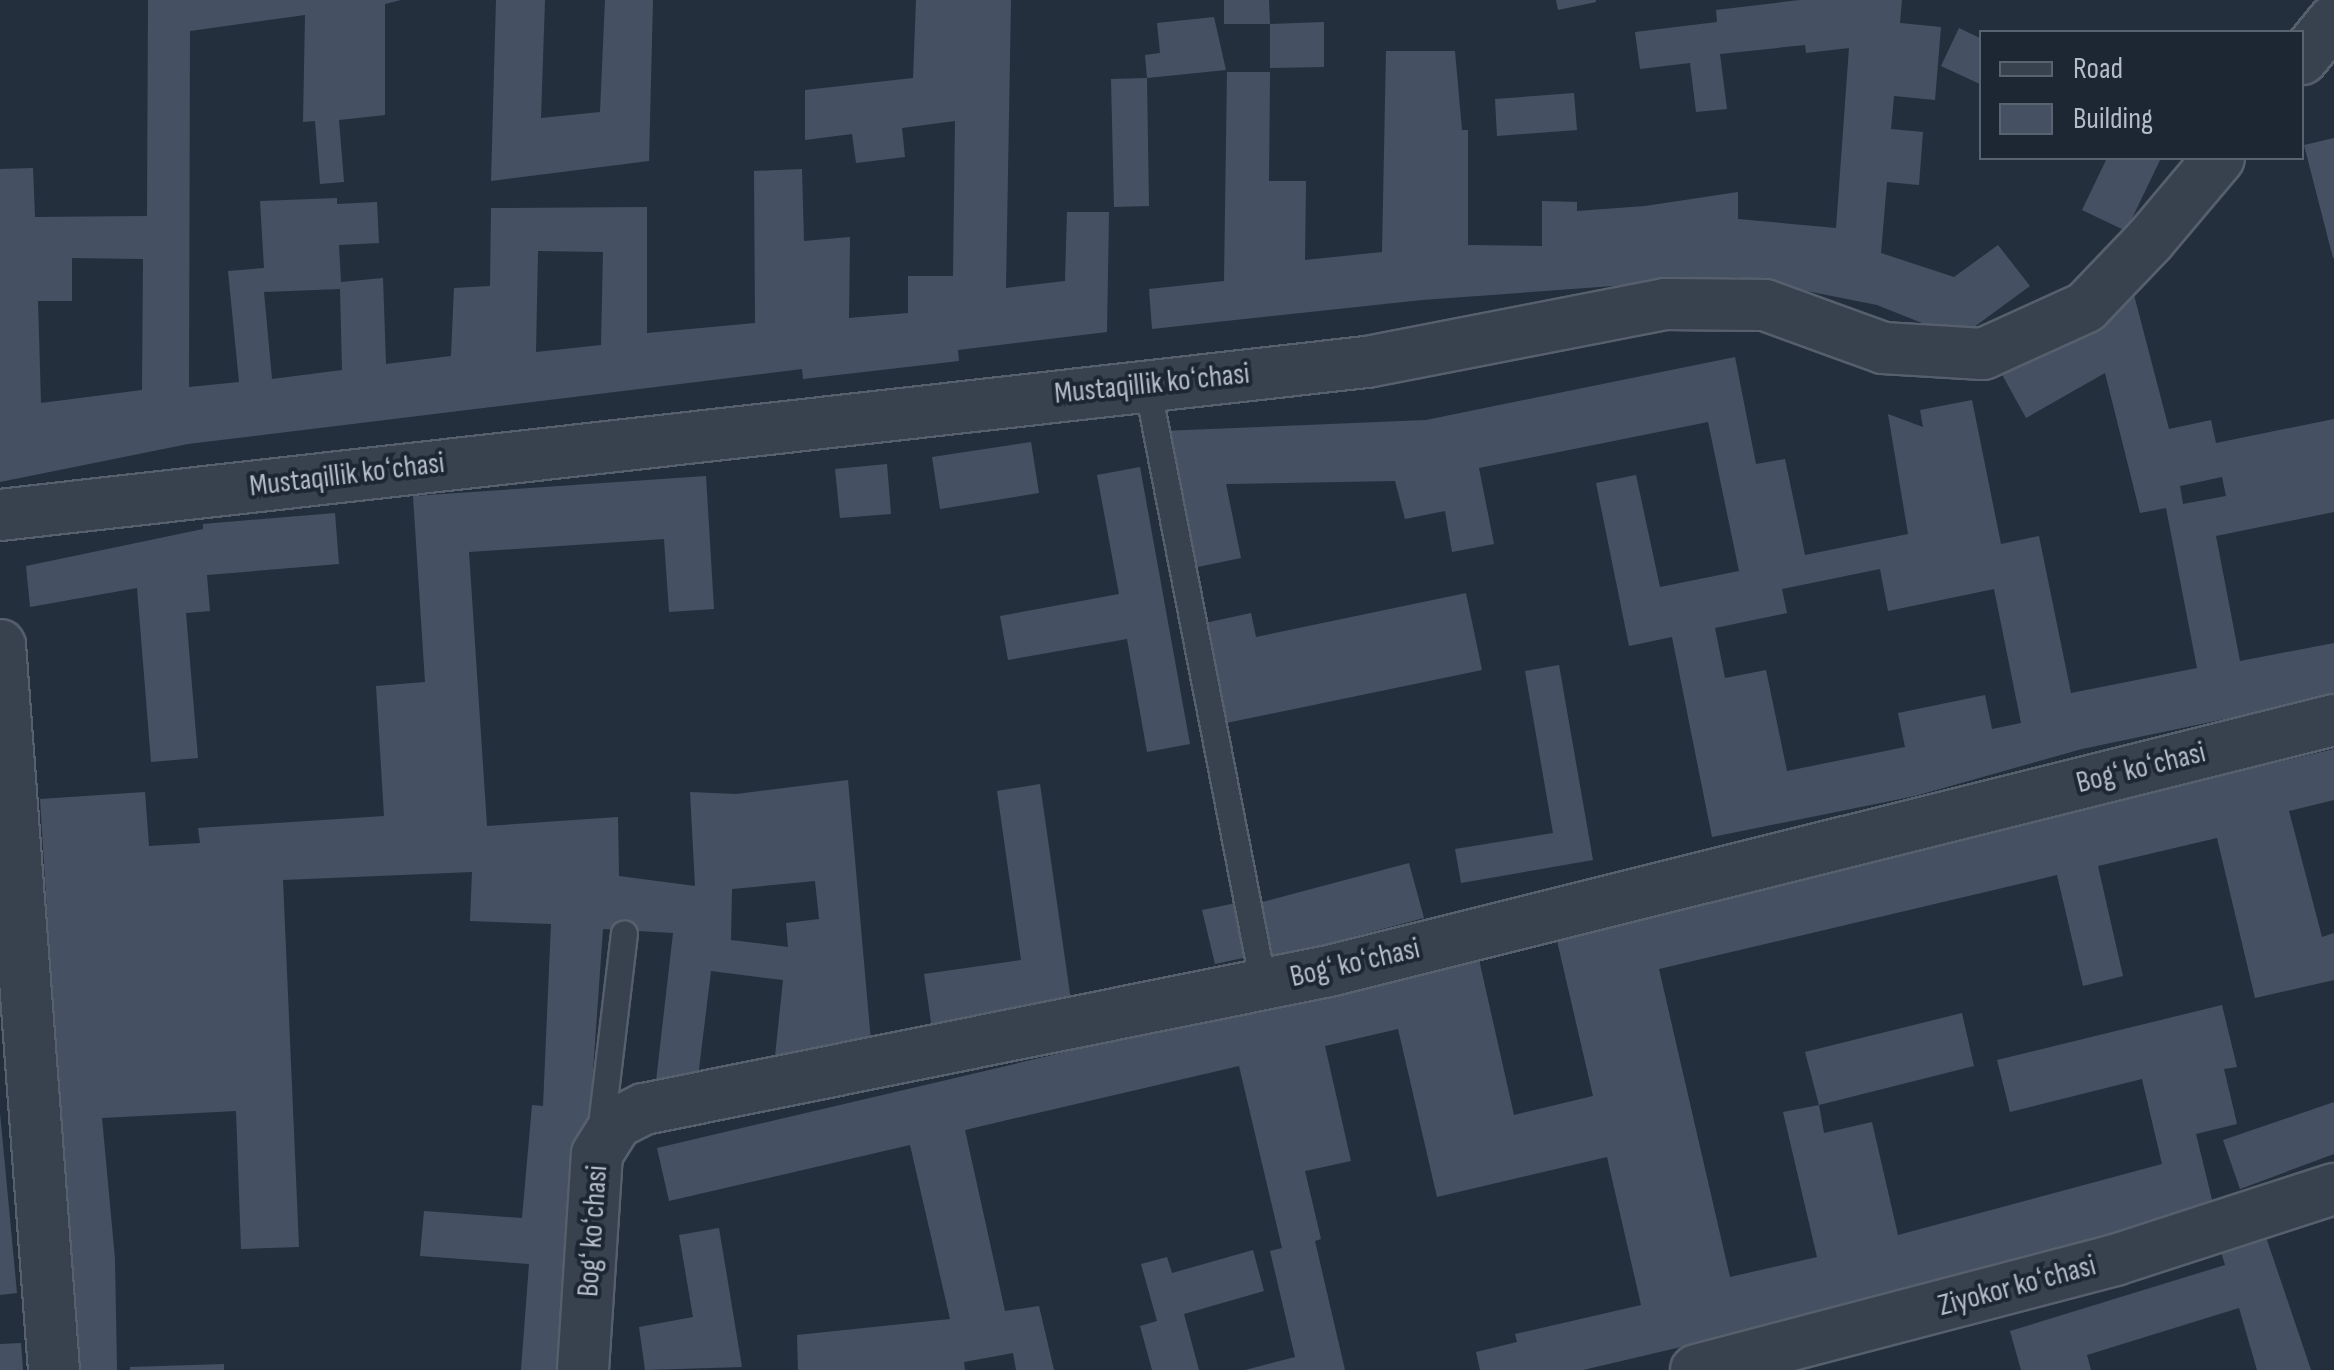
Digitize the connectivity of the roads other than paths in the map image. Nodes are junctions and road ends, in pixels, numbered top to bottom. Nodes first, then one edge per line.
1 (2334, 20) edge
2 (2304, 57) edge
3 (2217, 160) edge
4 (1147, 385) junction
5 (0, 515) edge
6 (0, 645) edge
7 (2334, 720) edge
8 (624, 934) dead end
9 (1263, 984) junction
10 (598, 1154) junction
11 (2334, 1189) edge
12 (54, 1370) edge
13 (583, 1370) edge
14 (1696, 1370) edge

1 - 2 street
3 - 4 street, Mustaqillik koʻchasi
4 - 5 street, Mustaqillik koʻchasi
4 - 9 lane
6 - 12 street
7 - 9 street, Bogʻ koʻchasi
8 - 10 lane
9 - 10 street, Bogʻ koʻchasi
10 - 13 street, Bogʻ koʻchasi
11 - 14 street, Ziyokor koʻchasi

